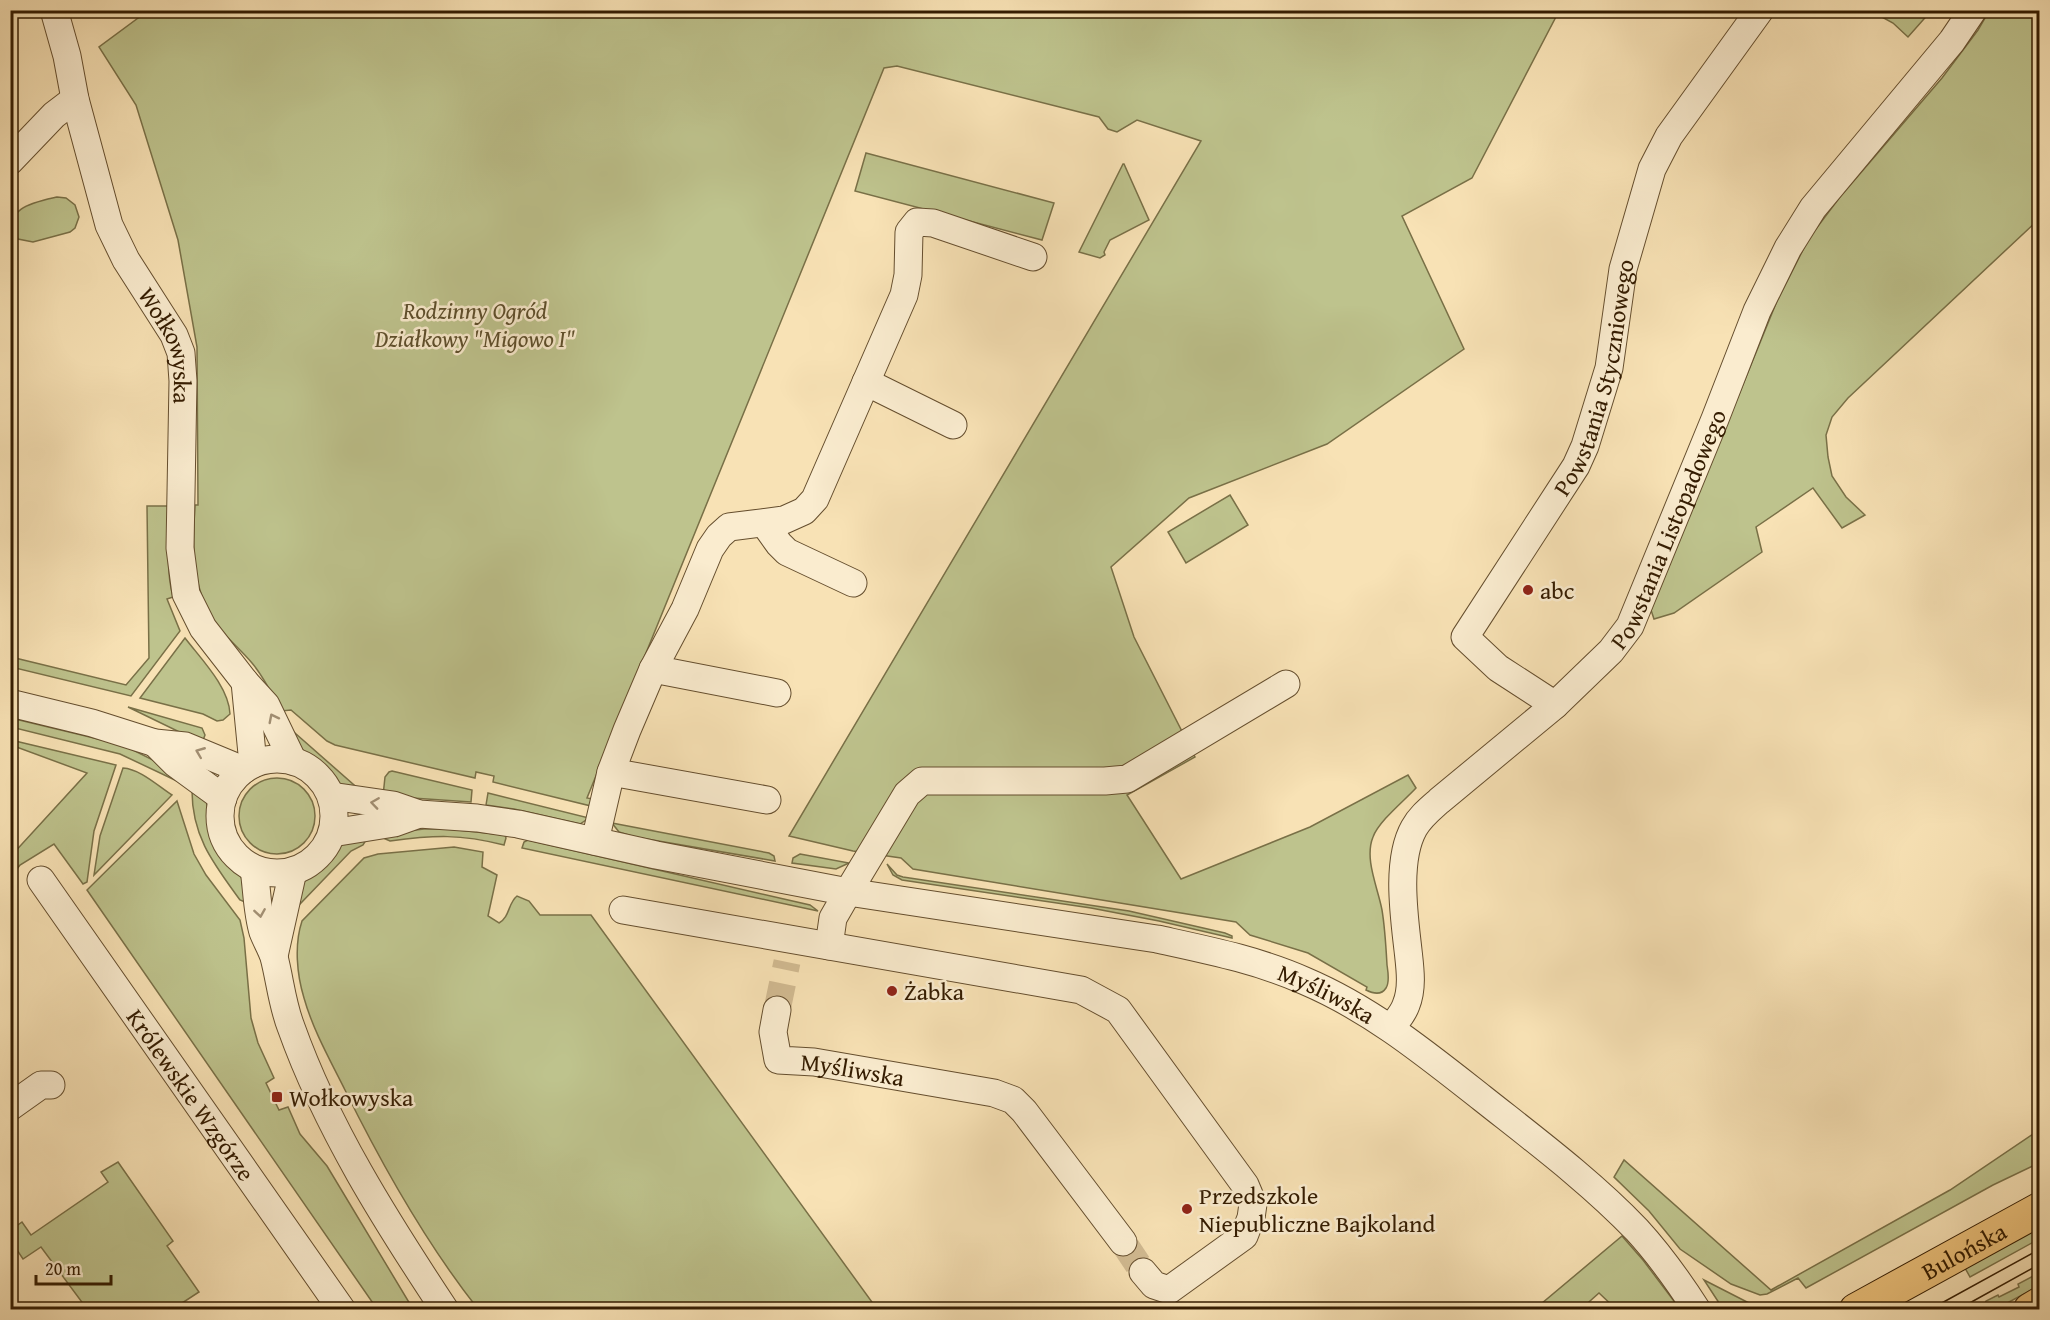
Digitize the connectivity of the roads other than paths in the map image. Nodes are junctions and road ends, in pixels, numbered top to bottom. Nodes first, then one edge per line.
1 (54, 10) edge
2 (1760, 10) edge
3 (1973, 10) edge
4 (75, 99) junction
5 (10, 161) edge
6 (1034, 257) dead end
7 (866, 382) junction
8 (953, 425) dead end
9 (764, 523) junction
10 (853, 583) dead end
11 (653, 669) junction
12 (245, 682) junction
13 (1286, 684) dead end
14 (777, 693) dead end
15 (10, 703) edge
16 (1555, 705) junction
17 (155, 743) junction
18 (293, 761) junction
19 (248, 767) junction
20 (611, 772) junction
21 (331, 796) junction
22 (223, 798) junction
23 (767, 800) dead end
24 (418, 814) junction
25 (332, 833) junction
26 (595, 841) junction
27 (254, 869) junction
28 (294, 871) junction
29 (41, 880) dead end
30 (848, 892) junction
31 (623, 910) dead end
32 (829, 946) junction
33 (274, 956) junction
34 (777, 1010) tunnel mouth
35 (1391, 1028) junction
36 (51, 1085) dead end
37 (10, 1107) edge
38 (2040, 1209) edge
39 (1123, 1242) tunnel mouth
40 (1143, 1272) tunnel mouth
41 (2040, 1304) edge
42 (342, 1310) edge
43 (445, 1310) edge
44 (1697, 1310) edge
45 (1856, 1310) edge
46 (2030, 1310) edge

1 - 4 street, Wołkowyska
2 - 16 street, Powstania Styczniowego
3 - 16 street, Powstania Listopadowego
4 - 5 street
4 - 12 street, Wołkowyska
6 - 7 street
7 - 8 street
7 - 9 street
9 - 10 street
9 - 11 street
11 - 14 street
11 - 20 street
18 -> 12 street, Wołkowyska
12 - 19 street
13 - 30 street
15 - 17 street
16 - 35 street, Powstania Listopadowego
19 -> 17 street
17 - 22 street
18 - 19 street
18 - 21 street
19 - 22 street
20 - 23 street
20 - 26 street
24 -> 21 street, Myśliwska
21 - 25 street
22 - 27 street
24 - 25 street, Myśliwska
24 - 26 street, Myśliwska
25 - 28 street
26 - 30 street, Myśliwska
27 - 28 street
27 -> 33 street
28 - 33 street
29 - 42 street, Królewskie Wzgórze
30 - 32 street
30 - 35 street, Myśliwska
31 - 32 street
32 - 40 street
33 - 43 street
34 - 39 street, Myśliwska
35 - 44 street, Myśliwska
36 - 37 street
38 - 45 main road, Bulońska
41 - 46 main road

